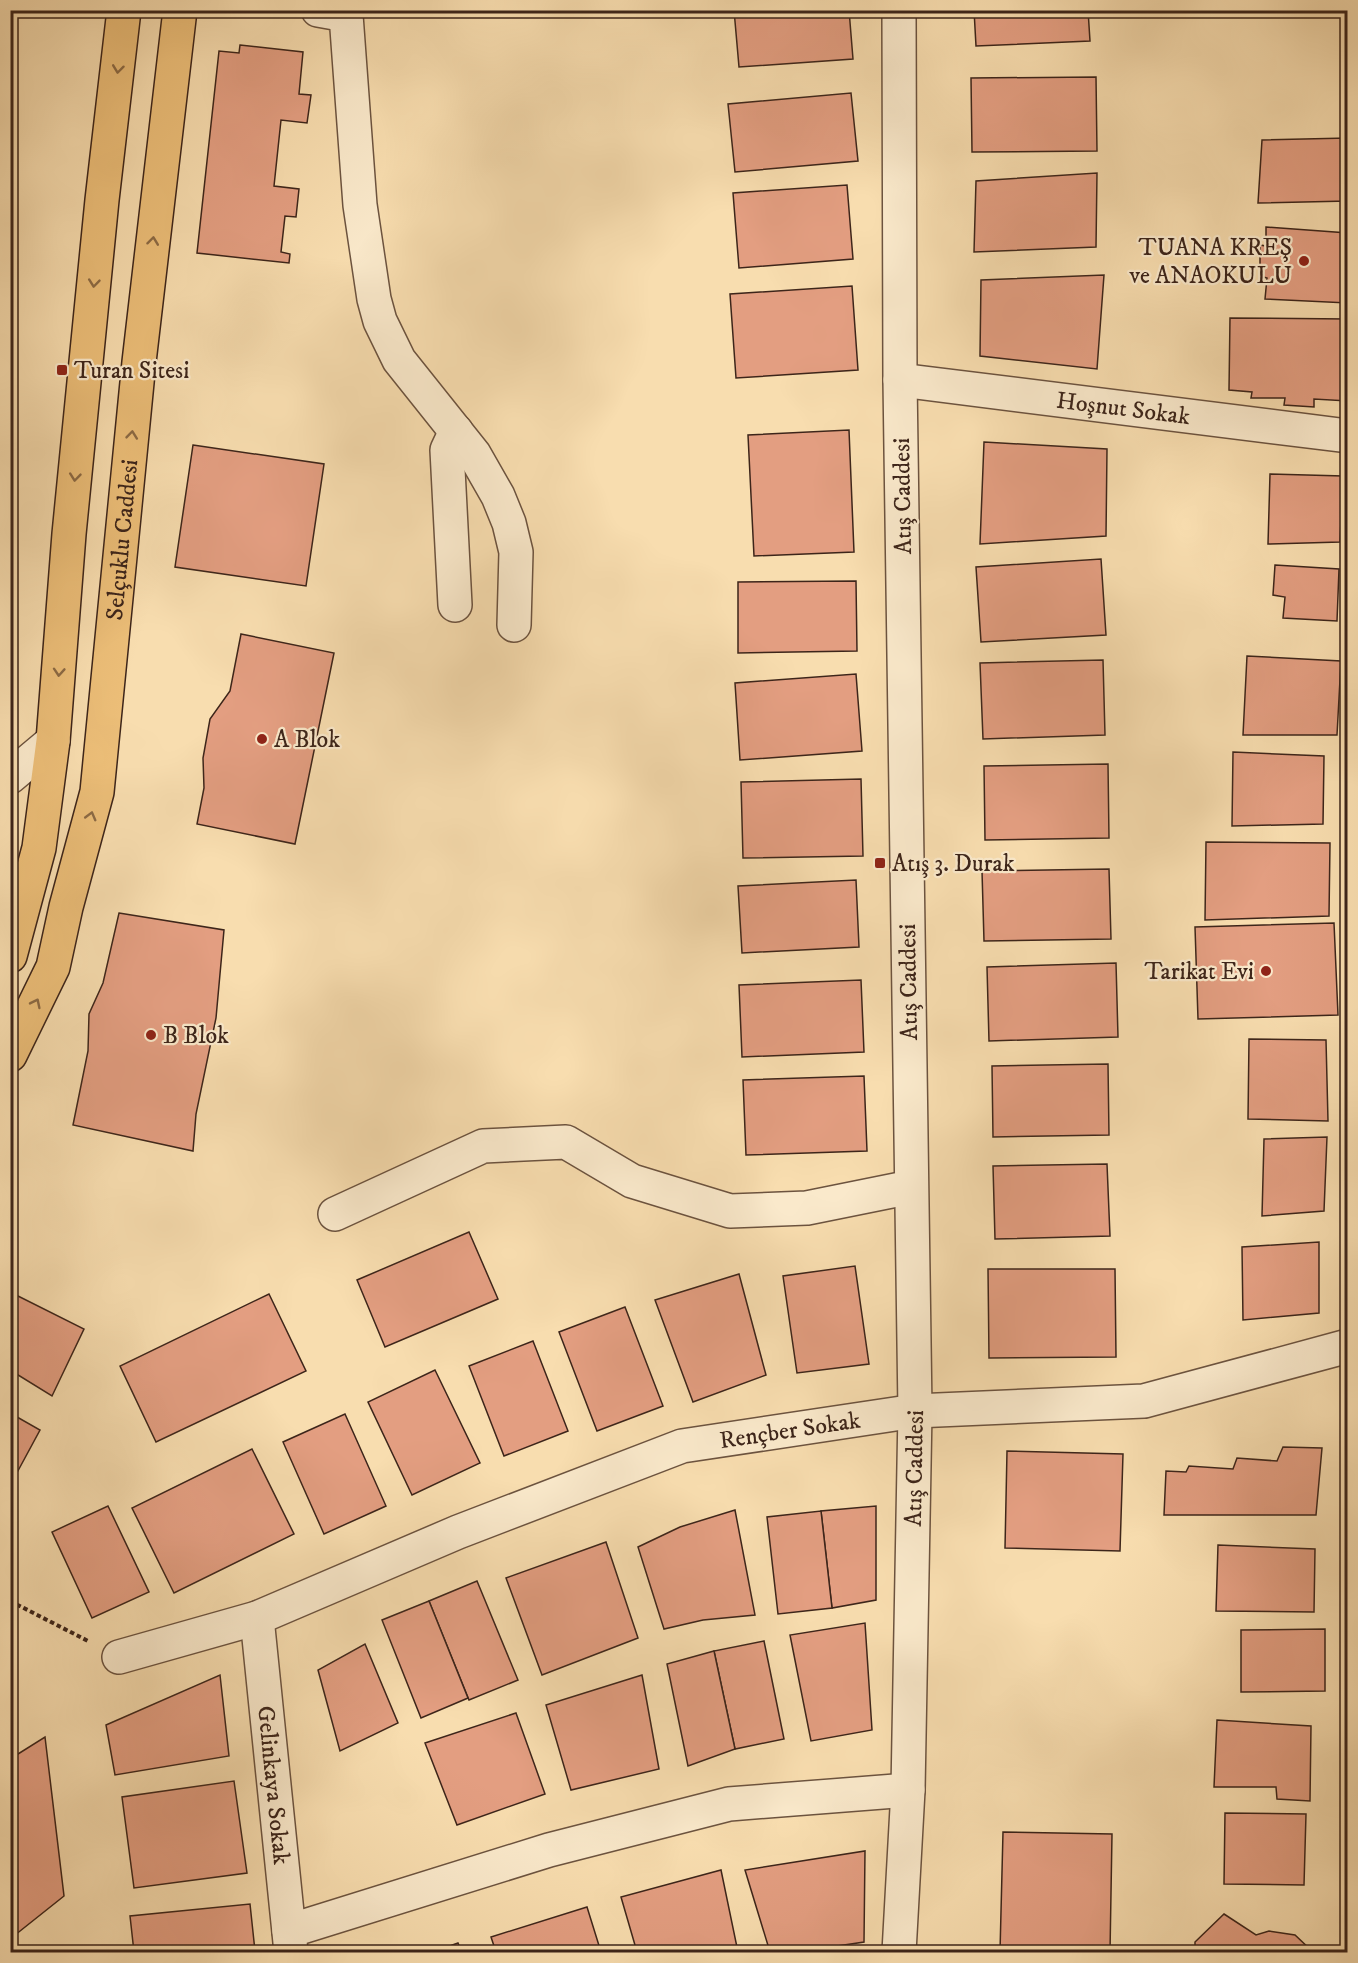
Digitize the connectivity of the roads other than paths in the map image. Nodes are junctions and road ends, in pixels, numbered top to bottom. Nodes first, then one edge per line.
1 (124, 10) edge
2 (180, 10) edge
3 (318, 10) edge
4 (899, 10) edge
5 (900, 380) junction
6 (456, 431) junction
7 (1347, 436) edge
8 (455, 605) dead end
9 (514, 625) dead end
10 (53, 741) junction
11 (10, 777) edge
12 (10, 956) edge
13 (10, 1055) edge
14 (910, 1187) junction
15 (335, 1214) dead end
16 (1347, 1346) edge
17 (915, 1411) junction
18 (258, 1618) junction
19 (119, 1657) road end
20 (908, 1790) junction
21 (290, 1942) edge
22 (899, 1953) edge

1 -> 10 main road
13 -> 2 main road, Selçuklu Caddesi
3 - 6 street
4 - 5 street, Atış Caddesi
5 - 7 street, Hoşnut Sokak
5 - 14 street, Atış Caddesi
6 - 8 street
6 - 9 street
10 - 11 street
10 - 12 main road
14 - 15 street
14 - 17 street, Atış Caddesi
16 - 17 street, Rençber Sokak
17 - 18 street, Rençber Sokak
17 - 20 street, Atış Caddesi
18 - 19 street, Rençber Sokak
18 - 21 street, Gelinkaya Sokak
20 - 21 street
20 - 22 street, Atış Caddesi

